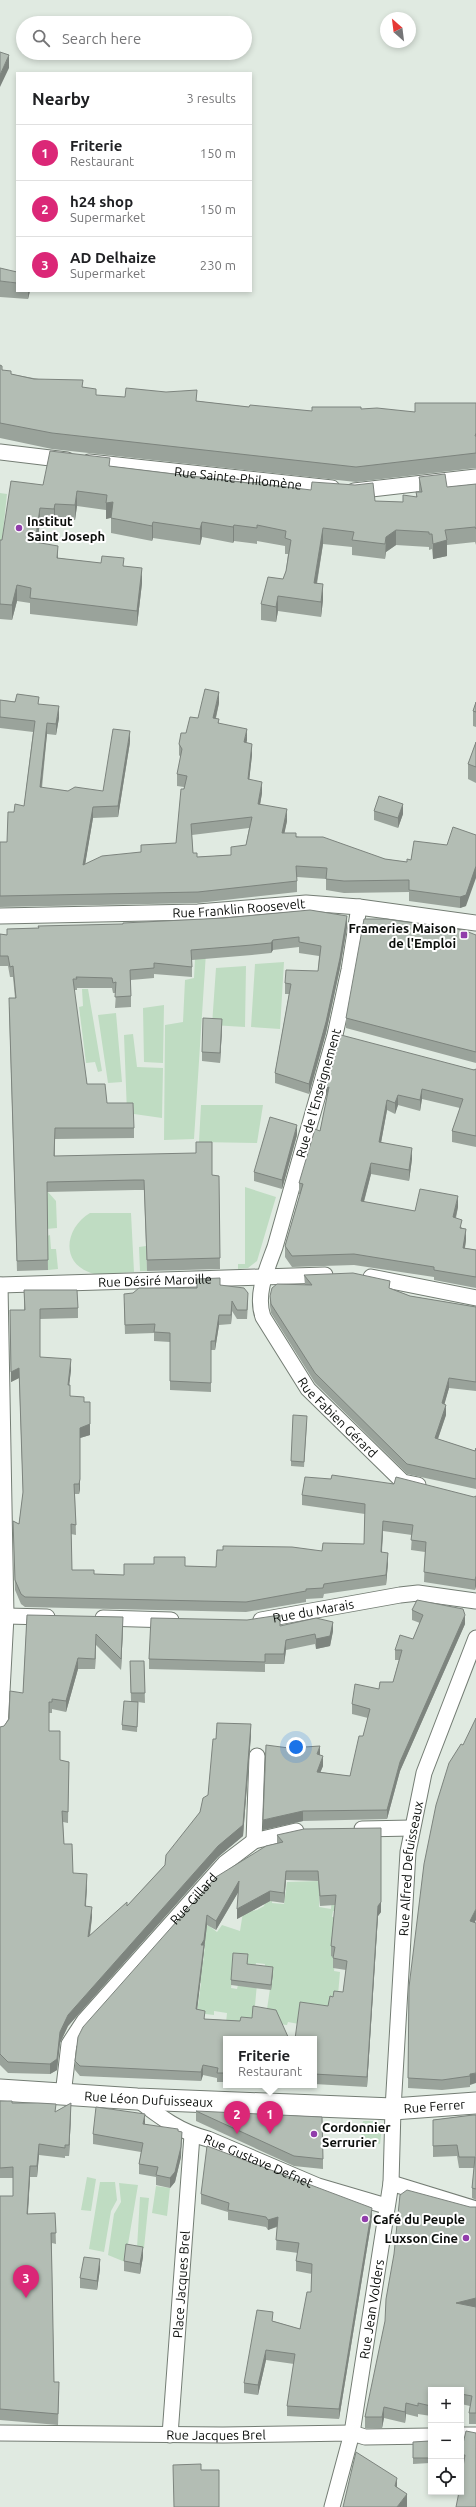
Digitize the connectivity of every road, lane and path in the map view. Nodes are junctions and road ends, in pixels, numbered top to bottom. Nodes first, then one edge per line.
1 (0, 452) edge
2 (476, 478) edge
3 (359, 907) junction
4 (0, 916) edge
5 (475, 921) edge
6 (335, 1036) junction
7 (350, 1039) edge
8 (354, 1274) edge
9 (339, 1275) edge
10 (264, 1276) junction
11 (0, 1285) edge
12 (476, 1298) edge
13 (432, 1488) edge
14 (476, 1601) edge
15 (6, 1616) junction
16 (60, 1617) edge
17 (91, 1618) edge
18 (185, 1620) edge
19 (247, 1621) edge
20 (476, 1638) edge
21 (0, 1729) edge
22 (257, 1756) dead end
23 (412, 1828) junction
24 (348, 1829) edge
25 (310, 1830) edge
26 (254, 1841) junction
27 (0, 2090) edge
28 (63, 2096) junction
29 (138, 2099) junction
30 (476, 2102) edge
31 (393, 2109) junction
32 (192, 2135) junction
33 (391, 2183) junction
34 (386, 2206) junction
35 (476, 2208) edge
36 (352, 2432) junction
37 (0, 2433) edge
38 (170, 2435) junction
39 (464, 2435) edge
40 (476, 2435) edge
41 (428, 2436) edge
42 (332, 2507) edge

1 - 2 street, Rue Sainte-Philomène
3 - 4 street, Rue Franklin Roosevelt
3 - 5 street, Rue Franklin Roosevelt
3 - 6 street, Rue de l'Enseignement
6 - 7 street
6 - 10 street, Rue de l'Enseignement
8 - 12 street
9 - 10 street, Rue Désiré Maroille
10 - 11 street, Rue Désiré Maroille
10 - 13 street, Rue Fabien Gérard
11 - 15 street
14 - 19 street, Rue du Marais
15 - 16 street
15 - 21 street
17 - 18 street
20 - 23 street, Rue Alfred Defuisseaux
22 - 26 street
23 - 24 street
23 - 31 street, Rue Alfred Defuisseaux
25 - 26 street, Rue Gillard
26 - 28 street, Rue Gillard
27 - 28 main road, Rue Léon Dufuisseaux
28 - 29 main road, Rue Léon Dufuisseaux
29 - 31 main road, Rue Léon Dufuisseaux
29 - 32 street, Rue Gustave Defnet
30 - 31 main road, Rue Ferrer
31 - 33 street, Rue Jean Volders
32 - 34 street, Rue Gustave Defnet
32 - 38 street, Place Jacques Brel
33 - 34 street, Rue Jean Volders
33 - 35 street
34 - 36 street, Rue Jean Volders
36 - 38 street, Rue Jacques Brel
36 - 41 street, Rue Jacques Brel
36 - 42 street, Rue Jean Volders
37 - 38 street, Rue Jacques Brel
39 - 40 street

